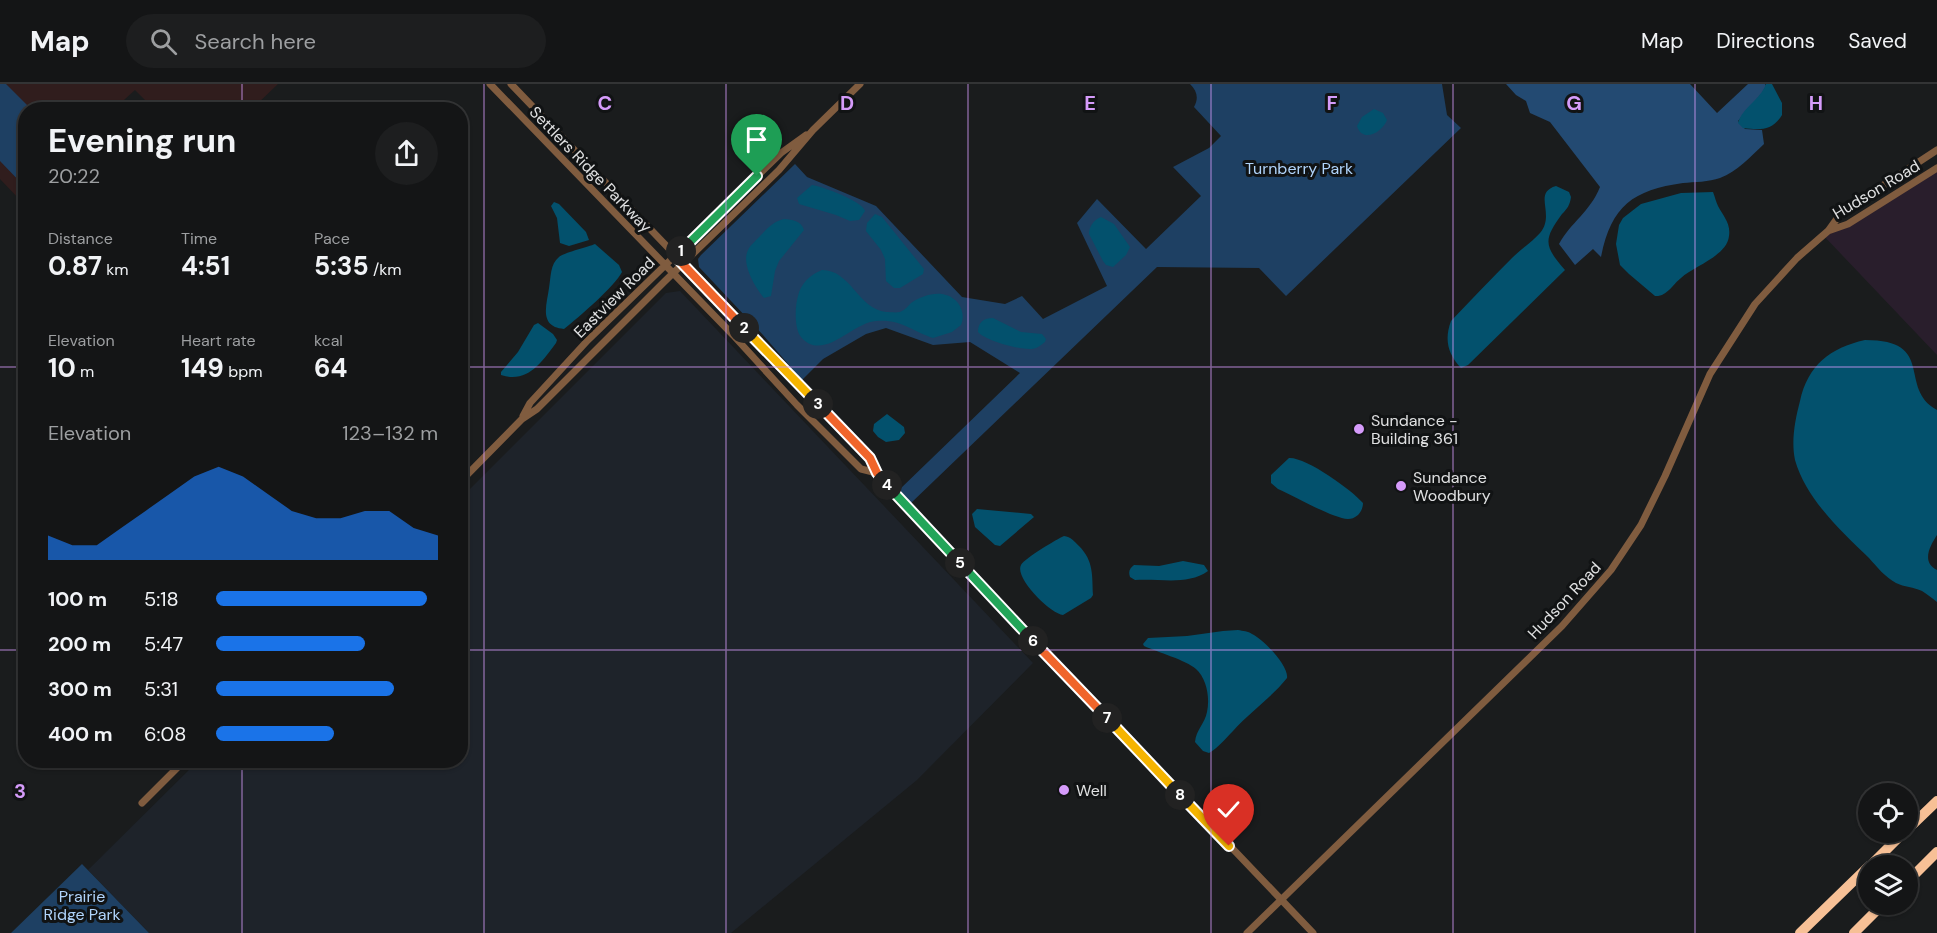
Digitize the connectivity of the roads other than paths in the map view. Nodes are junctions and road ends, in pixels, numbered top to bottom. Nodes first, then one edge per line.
1 (490, 84) edge
2 (511, 84) edge
3 (860, 84) edge
4 (813, 130) junction
5 (1937, 150) edge
6 (1937, 168) edge
7 (1827, 231) junction
8 (675, 256) junction
9 (683, 264) junction
10 (665, 266) junction
11 (672, 273) junction
12 (522, 418) junction
13 (877, 473) junction
14 (468, 474) edge
15 (177, 768) edge
16 (1937, 801) edge
17 (142, 803) dead end
18 (1918, 819) edge
19 (1893, 843) edge
20 (1937, 852) edge
21 (1880, 855) edge
22 (1918, 871) edge
23 (1858, 877) edge
24 (1280, 899) junction
25 (1872, 915) edge
26 (1247, 933) edge
27 (1313, 933) edge
28 (1800, 933) edge
29 (1854, 933) edge

1 - 10 street, Settlers Ridge Parkway
2 - 8 street, Settlers Ridge Parkway
3 - 4 street, Eastview Road
4 - 8 street, Eastview Road
4 - 9 street, Eastview Road
5 - 7 street, Hudson Road
6 - 7 street, Hudson Road
7 - 24 street, Hudson Road
8 - 9 street, Settlers Ridge Parkway
8 - 10 street, Eastview Road
9 - 11 street, Eastview Road
9 - 13 street, Settlers Ridge Parkway
10 - 11 street, Settlers Ridge Parkway
10 - 12 street, Eastview Road
11 - 12 street, Eastview Road
11 - 13 street, Settlers Ridge Parkway
12 - 14 street, Eastview Road
13 - 24 street, Settlers Ridge Parkway
15 - 17 street
16 - 18 highway
19 - 21 highway
20 - 22 highway
23 - 28 highway
24 - 26 street, Hudson Road
24 - 27 street, Settlers Ridge Parkway
25 - 29 highway

